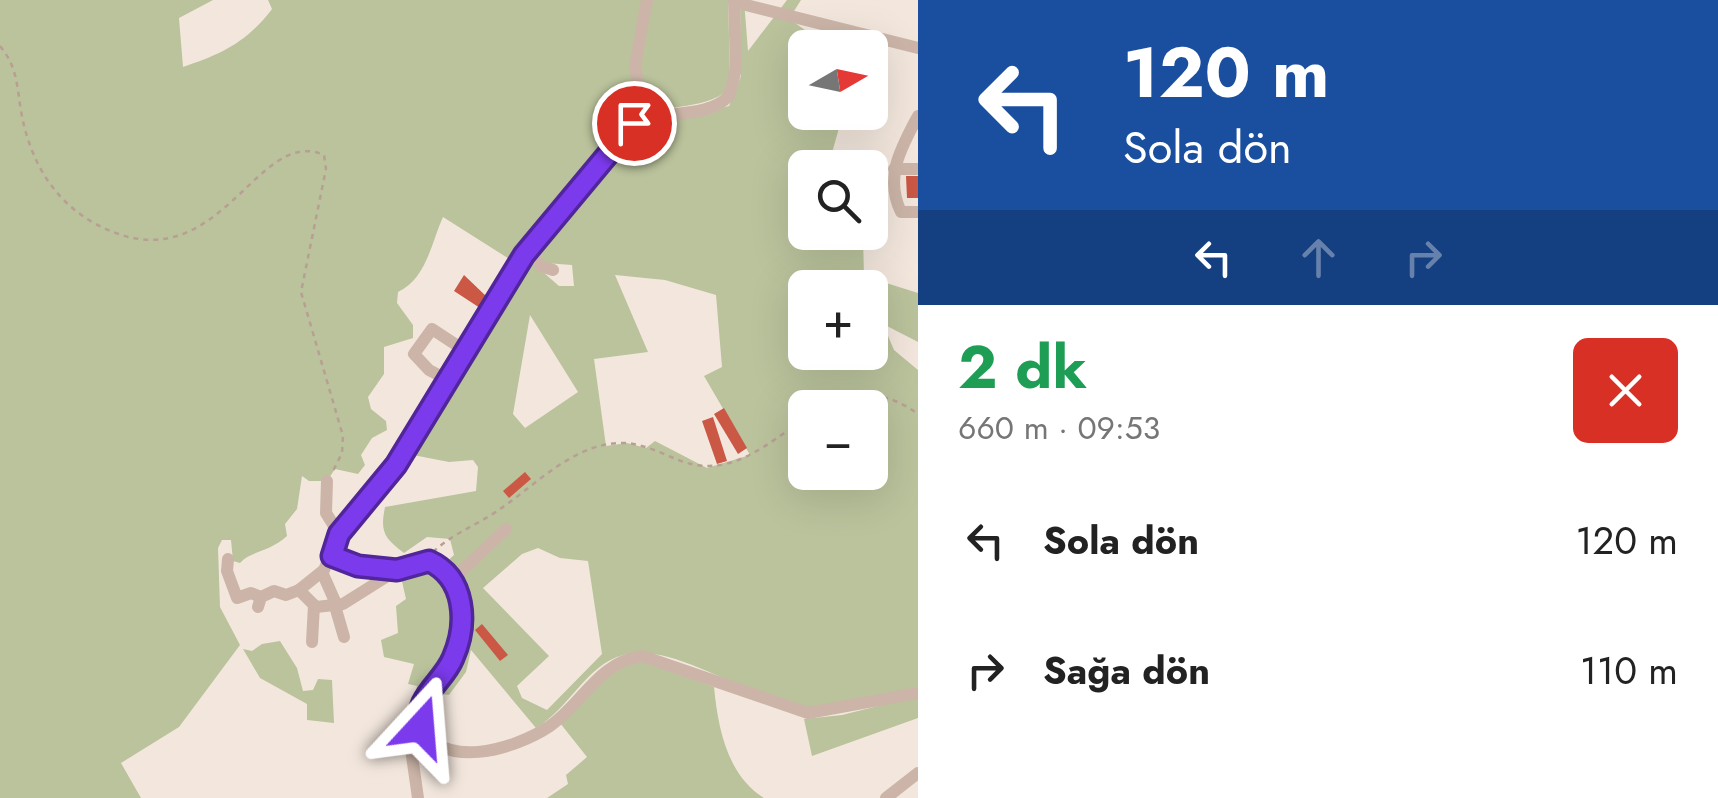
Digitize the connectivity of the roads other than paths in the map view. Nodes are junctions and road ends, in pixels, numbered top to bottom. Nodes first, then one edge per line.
1 (648, 0) edge
2 (734, 1) edge
3 (918, 48) edge
4 (918, 116) edge
5 (644, 120) junction
6 (918, 169) edge
7 (894, 170) junction
8 (918, 212) edge
9 (527, 251) junction
10 (554, 270) dead end
11 (464, 350) junction
12 (446, 379) junction
13 (327, 481) road end
14 (506, 529) dead end
15 (339, 534) junction
16 (332, 556) junction
17 (228, 559) dead end
18 (397, 570) junction
19 (322, 572) junction
20 (452, 580) junction
21 (299, 590) junction
22 (336, 606) junction
23 (312, 610) junction
24 (300, 630) dead end
25 (344, 637) dead end
26 (312, 642) dead end
27 (918, 693) edge
28 (420, 712) junction
29 (918, 773) edge
30 (418, 798) edge
31 (886, 798) edge

1 - 5 street
2 - 3 street
2 - 5 street
4 - 7 street
5 - 9 street
6 - 7 street
7 - 8 street
9 - 10 street
9 - 11 street
11 - 12 street
11 - 12 street
12 - 15 street
13 - 15 street
14 - 20 street
15 - 16 street
16 - 18 street
16 - 19 street
17 - 21 street
18 - 20 street
18 - 22 street
19 - 21 street
19 - 22 street
20 - 28 street
21 - 23 street
22 - 23 street
22 - 25 street
23 - 24 street
23 - 26 street
27 - 28 street
28 - 30 street
29 - 31 street

